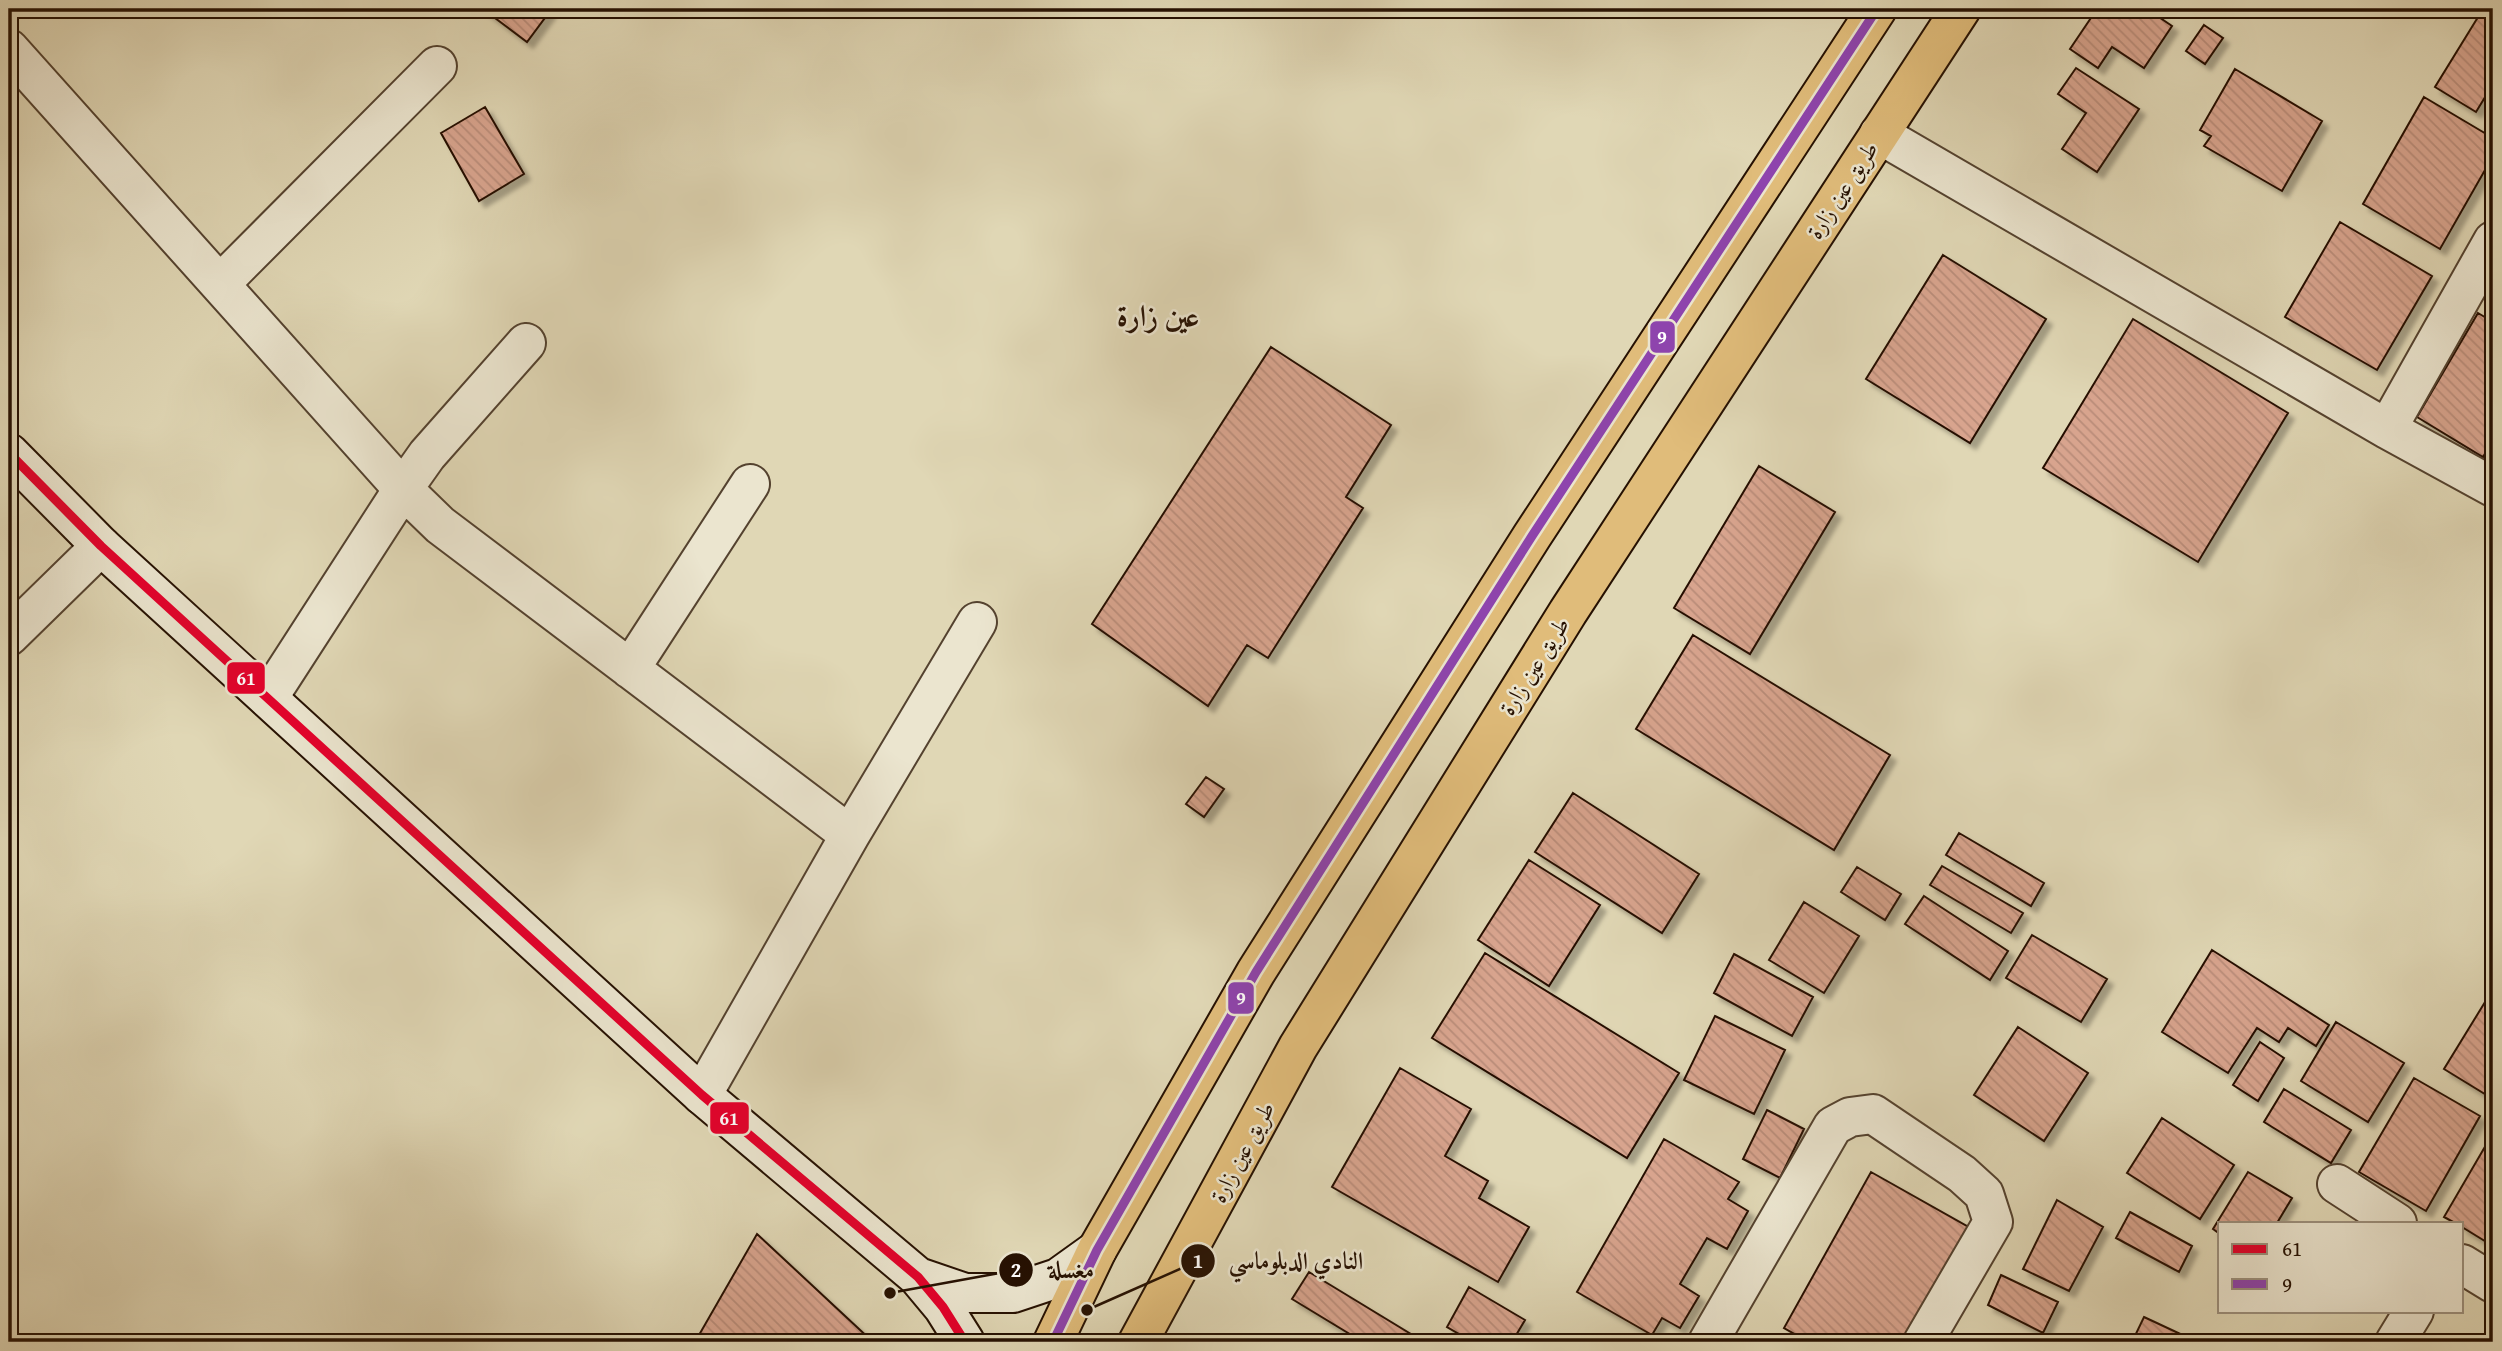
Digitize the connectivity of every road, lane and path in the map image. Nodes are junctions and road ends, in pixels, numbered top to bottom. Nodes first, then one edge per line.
1 (1877, 9) edge
2 (1961, 9) edge
3 (9, 49) edge
4 (437, 66) dead end
5 (1879, 134) junction
6 (2493, 240) edge
7 (220, 284) junction
8 (526, 343) dead end
9 (2387, 429) junction
10 (9, 453) edge
11 (750, 484) dead end
12 (2493, 487) edge
13 (403, 489) junction
14 (101, 545) junction
15 (977, 622) dead end
16 (9, 636) edge
17 (630, 668) junction
18 (268, 698) junction
19 (850, 835) junction
20 (702, 1095) junction
21 (2337, 1184) dead end
22 (2395, 1222) edge
23 (1097, 1250) junction
24 (2464, 1265) edge
25 (918, 1277) junction
26 (2493, 1283) edge
27 (2413, 1312) edge
28 (965, 1342) edge
29 (1053, 1342) edge
30 (1138, 1342) edge
31 (1708, 1342) edge
32 (1923, 1342) edge
33 (2395, 1342) edge

1 - 23 main road
2 - 5 main road, طريق عين زارة
3 - 7 street
4 - 7 street
5 - 9 street
5 - 30 main road, طريق عين زارة
6 - 9 street
7 - 13 street
8 - 13 street
9 - 12 street
10 - 14 street
11 - 17 street
13 - 17 street
13 - 18 street
14 - 16 street
14 - 18 street
15 - 19 street
17 - 19 street
18 - 20 street
19 - 20 street
20 - 25 street
21 - 22 street
23 - 25 street
23 - 29 main road
24 - 26 street
25 - 28 street
27 - 33 street
31 - 32 street

